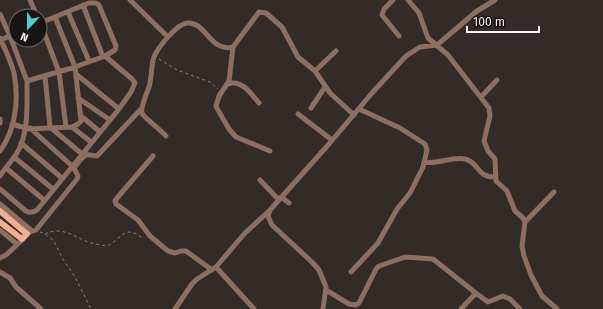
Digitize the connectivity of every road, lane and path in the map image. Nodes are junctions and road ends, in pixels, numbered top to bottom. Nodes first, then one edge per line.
1 (130, 0) edge
2 (393, 0) edge
3 (408, 0) edge
4 (495, 0) edge
5 (83, 5) junction
6 (68, 12) junction
7 (0, 14) edge
8 (55, 17) junction
9 (48, 20) edge
10 (8, 32) edge
11 (168, 36) junction
12 (399, 36) dead end
13 (0, 39) edge
14 (48, 44) edge
15 (437, 45) junction
16 (233, 46) junction
17 (14, 48) edge
18 (336, 51) dead end
19 (154, 56) junction
20 (104, 57) junction
21 (89, 61) junction
22 (75, 67) junction
23 (315, 71) junction
24 (59, 72) junction
25 (76, 74) junction
26 (45, 76) junction
27 (497, 80) dead end
28 (27, 82) junction
29 (228, 84) junction
30 (325, 87) junction
31 (219, 96) junction
32 (481, 97) junction
33 (78, 98) junction
34 (259, 103) dead end
35 (119, 108) junction
36 (311, 108) dead end
37 (141, 109) junction
38 (359, 109) junction
39 (298, 114) dead end
40 (354, 115) junction
41 (80, 116) junction
42 (0, 119) edge
43 (110, 120) junction
44 (0, 123) edge
45 (12, 124) junction
46 (66, 127) junction
47 (72, 127) junction
48 (27, 128) junction
49 (50, 128) junction
50 (99, 132) junction
51 (166, 136) dead end
52 (332, 140) junction
53 (91, 142) junction
54 (21, 143) junction
55 (0, 151) edge
56 (270, 151) dead end
57 (82, 154) junction
58 (152, 156) dead end
59 (14, 157) junction
60 (424, 162) junction
61 (72, 166) junction
62 (6, 168) junction
63 (0, 176) edge
64 (495, 177) junction
65 (62, 178) junction
66 (260, 180) dead end
67 (0, 189) edge
68 (53, 189) junction
69 (554, 192) dead end
70 (280, 198) junction
71 (44, 200) junction
72 (289, 203) dead end
73 (0, 204) edge
74 (0, 210) edge
75 (270, 210) junction
76 (0, 222) edge
77 (525, 222) junction
78 (0, 230) edge
79 (31, 232) junction
80 (148, 233) junction
81 (45, 234) junction
82 (22, 240) junction
83 (17, 244) junction
84 (0, 258) edge
85 (214, 268) junction
86 (0, 272) edge
87 (351, 272) dead end
88 (326, 290) junction
89 (477, 294) junction
90 (555, 308) edge
91 (41, 309) edge
92 (91, 309) edge
93 (175, 309) edge
94 (254, 309) edge
95 (323, 309) edge
96 (461, 309) edge
97 (520, 309) edge

1 - 11 street
2 - 12 street
3 - 15 street
4 - 15 street
5 - 6 street
5 - 20 street
5 - 20 street
6 - 8 street
6 - 21 street
7 - 10 street
8 - 9 street
8 - 22 street
11 - 16 street
11 - 19 street
13 - 45 street
14 - 24 street
15 - 32 street
15 - 38 street
16 - 23 street
16 - 29 street
17 - 28 street
18 - 23 street
19 - 31 path
19 - 37 street
20 - 21 street
20 - 35 street
21 - 22 street
22 - 24 street
22 - 25 street
23 - 30 street
24 - 26 street
24 - 46 street
25 - 33 street
25 - 35 street
26 - 28 street
26 - 49 street
27 - 32 street
28 - 48 street
29 - 31 street
29 - 34 street
30 - 36 street
30 - 40 street
31 - 56 street
32 - 64 street
33 - 41 street
33 - 43 street
35 - 43 street
37 - 51 street
37 - 79 street
38 - 40 street
38 - 60 street
39 - 52 street
40 - 52 street
41 - 47 street
41 - 50 street
42 - 44 street
43 - 50 street
45 - 48 street
45 - 55 street
46 - 47 street
46 - 49 street
47 - 53 street
48 - 49 street
48 - 54 street
48 - 61 street
49 - 57 street
50 - 53 street
52 - 70 street
53 - 57 street
54 - 59 street
54 - 65 street
57 - 61 street
58 - 80 street
59 - 62 street
59 - 68 street
60 - 64 street
60 - 87 street
61 - 65 street
62 - 63 street
62 - 71 street
64 - 77 street
65 - 68 street
66 - 70 street
67 - 71 street
68 - 71 street
69 - 77 street
70 - 72 street
70 - 75 street
73 - 79 street
74 - 79 main road
75 - 85 street
75 - 88 street
76 - 82 main road
77 - 90 street
78 - 83 street
79 - 81 path
79 - 82 main road
80 - 81 path
80 - 85 street
81 - 92 path
82 - 83 street
83 - 84 street
85 - 93 street
85 - 94 street
86 - 91 street
88 - 89 street
88 - 95 street
89 - 96 street
89 - 97 street

